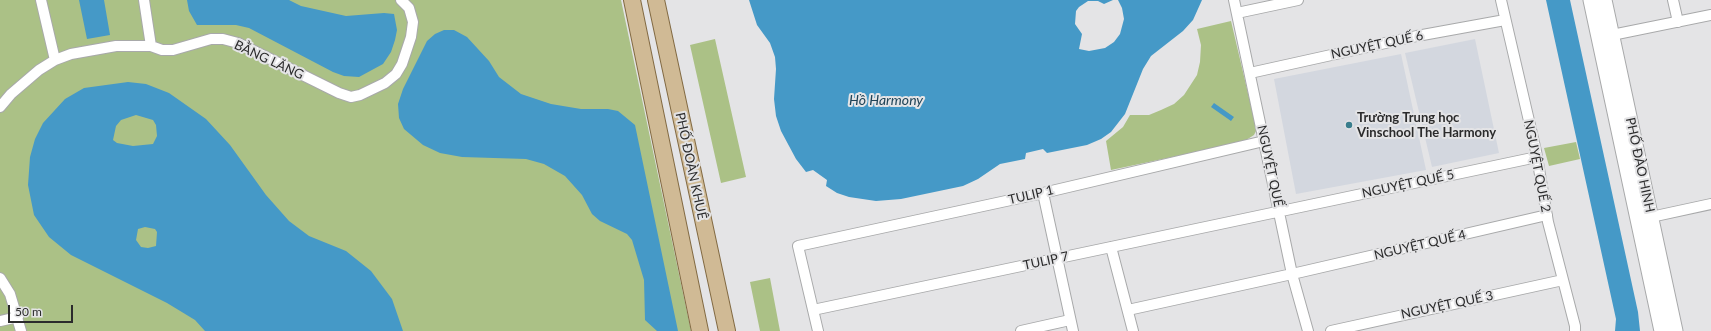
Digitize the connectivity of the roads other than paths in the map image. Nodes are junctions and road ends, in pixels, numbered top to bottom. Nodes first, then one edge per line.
1 (41, 0) edge
2 (144, 0) edge
3 (401, 0) edge
4 (632, 0) edge
5 (656, 0) edge
6 (1234, 0) edge
7 (1298, 0) edge
8 (1501, 0) edge
9 (1591, 0) edge
10 (1604, 0) edge
11 (1674, 0) edge
12 (1237, 13) junction
13 (1711, 15) edge
14 (1505, 20) junction
15 (1678, 22) junction
16 (1612, 35) junction
17 (151, 46) junction
18 (56, 60) junction
19 (1250, 73) junction
20 (0, 107) edge
21 (1264, 141) junction
22 (1538, 157) junction
23 (1043, 193) junction
24 (1711, 204) edge
25 (1279, 211) junction
26 (1547, 215) junction
27 (1651, 217) junction
28 (1111, 247) junction
29 (1057, 258) junction
30 (1292, 274) junction
31 (0, 278) edge
32 (1563, 280) junction
33 (813, 310) junction
34 (1128, 310) junction
35 (18, 317) junction
36 (1070, 320) junction
37 (0, 321) edge
38 (21, 331) edge
39 (700, 331) edge
40 (727, 331) edge
41 (818, 331) edge
42 (1021, 331) edge
43 (1073, 331) edge
44 (1133, 331) edge
45 (1308, 331) edge
46 (1331, 331) edge
47 (1575, 331) edge
48 (1662, 331) edge
49 (1675, 331) edge

1 - 18 street
2 - 17 street
3 - 17 street, BẰNG LĂNG
4 - 39 main road, PHỐ ĐOÀN KHUÊ
5 - 40 main road, PHỐ ĐOÀN KHUÊ
6 - 12 street, NGUYỆT QUẾ
7 - 12 street
8 - 14 street, NGUYỆT QUẾ 2
9 - 48 street, PHỐ ĐÀO HINH
10 - 16 street, PHỐ ĐÀO HINH
11 - 15 street
12 - 19 street, NGUYỆT QUẾ
13 - 15 street
14 - 19 street, NGUYỆT QUẾ 6
14 - 22 street, NGUYỆT QUẾ 2
15 - 16 street
16 - 27 street, PHỐ ĐÀO HINH
17 - 18 street, BẰNG LĂNG
18 - 20 street, BẰNG LĂNG
19 - 21 street, NGUYỆT QUẾ
21 - 23 street, TULIP 1
21 - 25 street, NGUYỆT QUẾ
22 - 25 street, NGUYỆT QUẾ 5
22 - 26 street, NGUYỆT QUẾ 2
23 - 29 street
23 - 33 street, TULIP 1
24 - 27 street
25 - 28 street, TULIP 7
25 - 30 street, NGUYỆT QUẾ
26 - 30 street, NGUYỆT QUẾ 4
26 - 32 street, NGUYỆT QUẾ 2
27 - 49 street, PHỐ ĐÀO HINH
28 - 29 street, TULIP 7
28 - 34 street
29 - 33 street, TULIP 7
29 - 36 street
30 - 34 street, NGUYỆT QUẾ 4
30 - 45 street, NGUYỆT QUẾ
31 - 35 street
32 - 46 street, NGUYỆT QUẾ 3
32 - 47 street, NGUYỆT QUẾ 2
33 - 41 street
34 - 44 street
35 - 37 street
35 - 38 street
36 - 42 street
36 - 43 street

